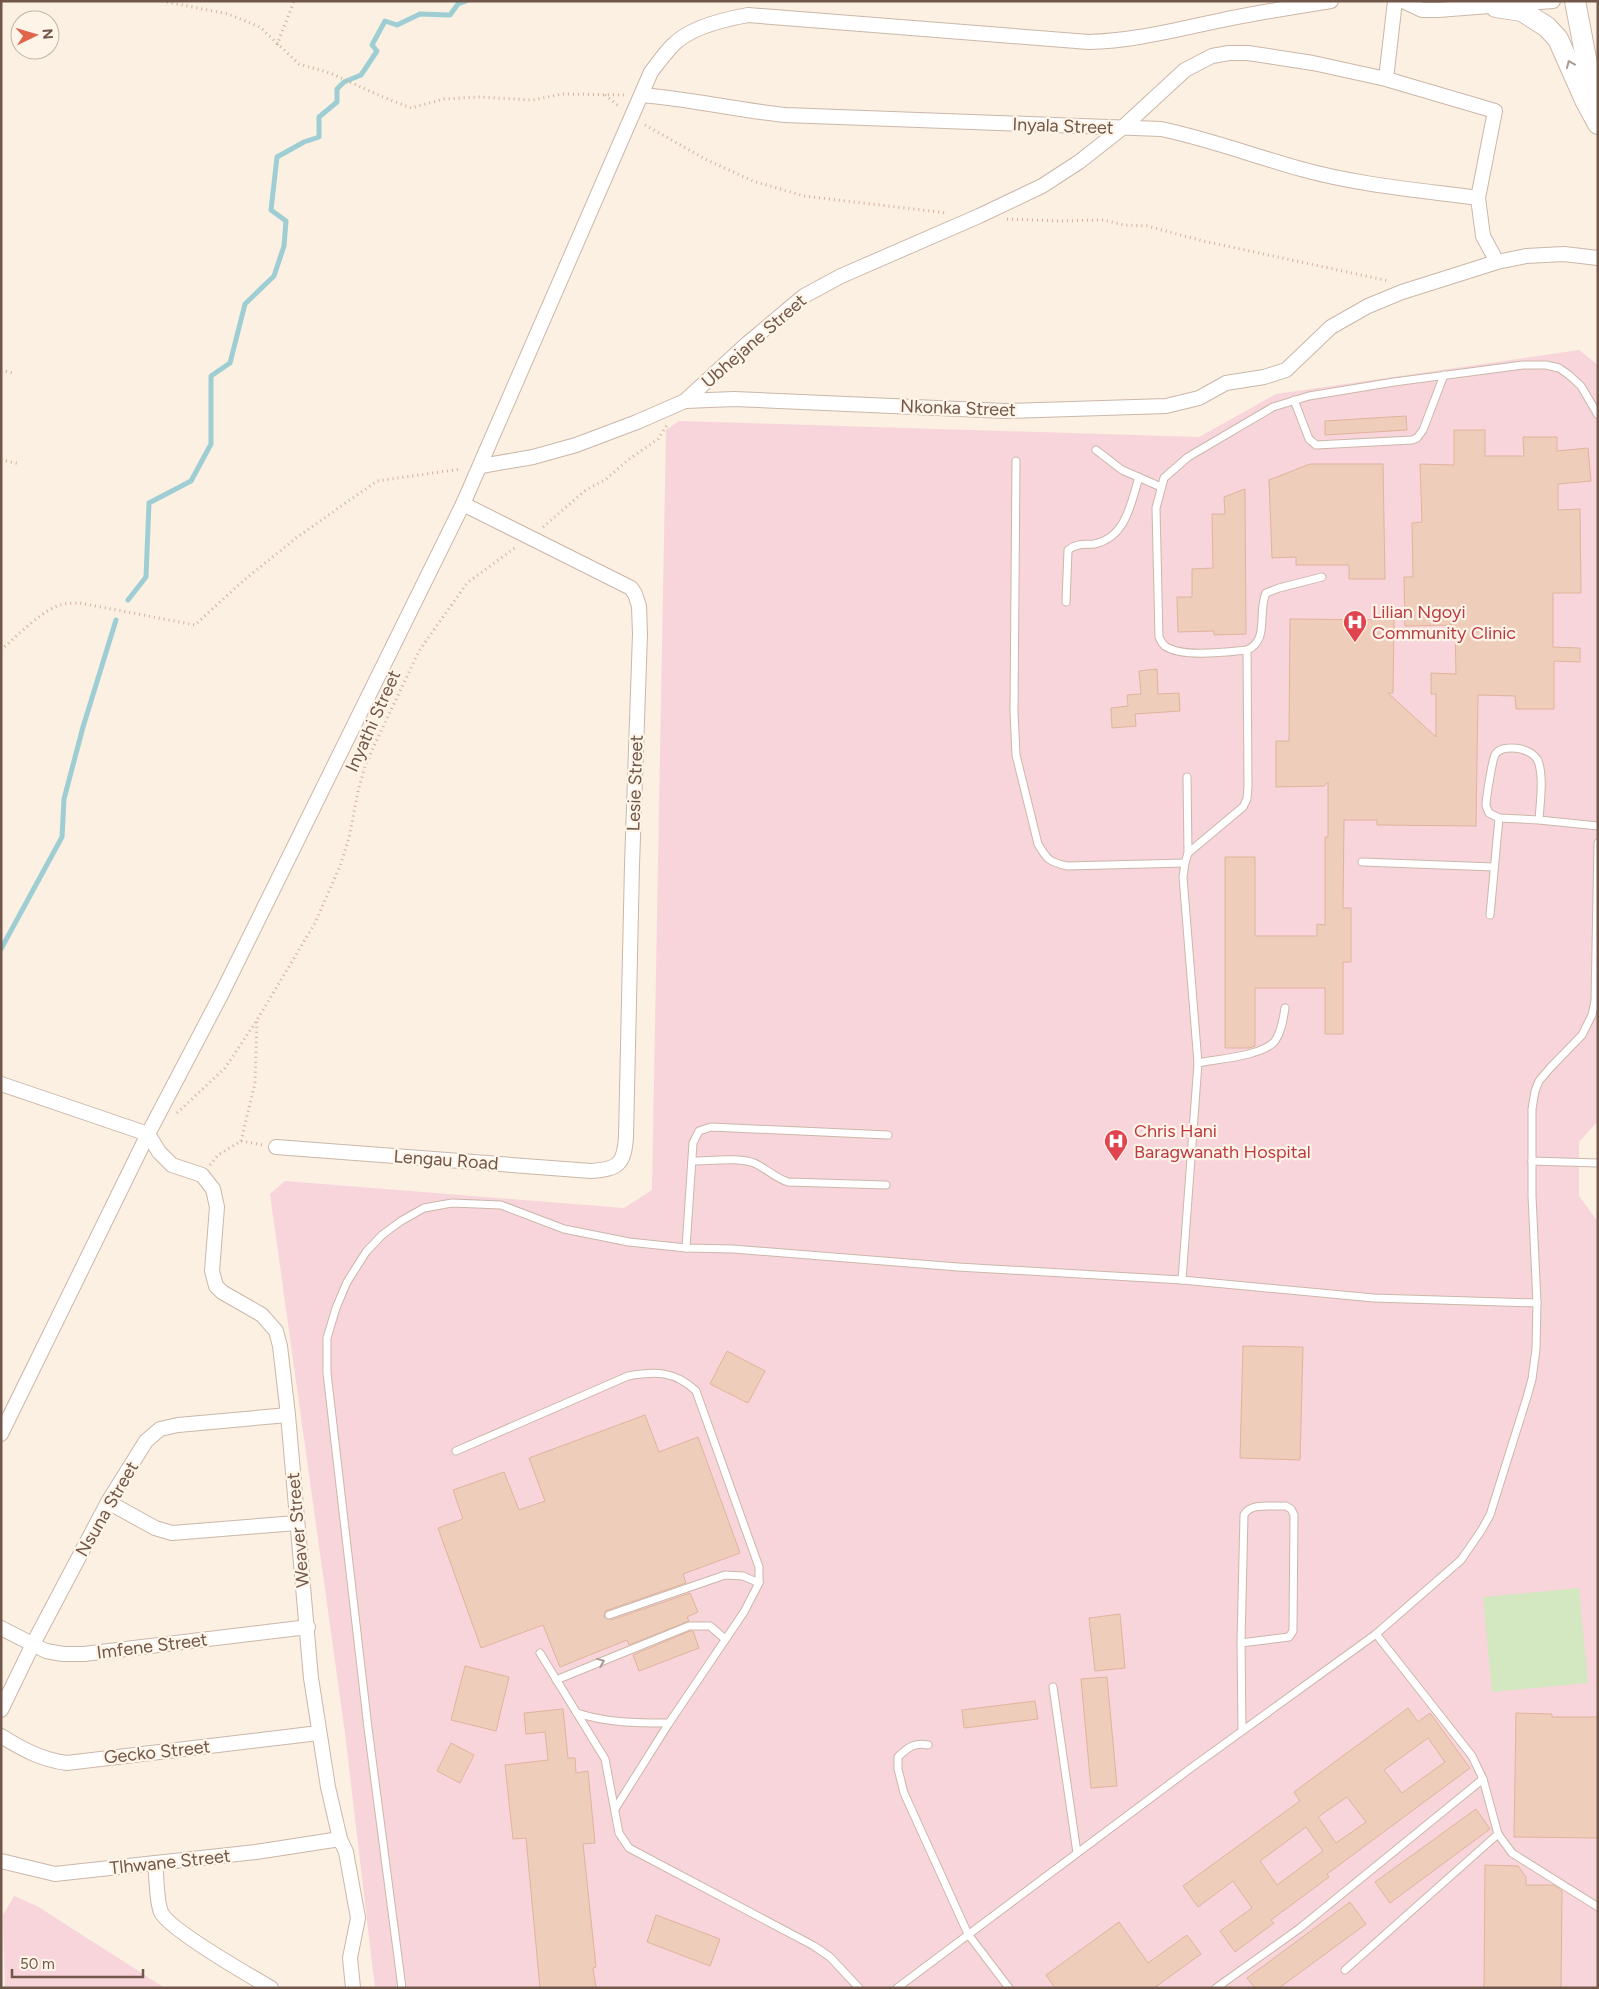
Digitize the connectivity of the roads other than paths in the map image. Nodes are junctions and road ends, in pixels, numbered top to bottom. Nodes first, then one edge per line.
1 (1331, 1) edge
2 (1395, 1) edge
3 (1403, 1) edge
4 (1553, 1) edge
5 (1575, 1) edge
6 (1496, 7) junction
7 (1386, 79) junction
8 (642, 95) junction
9 (1598, 118) edge
10 (1598, 124) edge
11 (1121, 128) junction
12 (1478, 198) junction
13 (1598, 258) edge
14 (1497, 262) junction
15 (1444, 375) junction
16 (1294, 400) junction
17 (685, 401) junction
18 (1598, 415) edge
19 (1096, 450) dead end
20 (1016, 461) dead end
21 (480, 466) junction
22 (1139, 477) junction
23 (1160, 487) junction
24 (463, 504) junction
25 (1322, 577) dead end
26 (1066, 602) dead end
27 (1247, 650) junction
28 (1187, 777) dead end
29 (1499, 818) junction
30 (1539, 820) junction
31 (1598, 826) edge
32 (1598, 842) edge
33 (1188, 853) junction
34 (1362, 862) dead end
35 (1185, 864) junction
36 (1494, 867) junction
37 (1490, 915) dead end
38 (1286, 1008) dead end
39 (1198, 1063) junction
40 (1, 1084) edge
41 (148, 1134) junction
42 (888, 1135) dead end
43 (276, 1146) road end
44 (692, 1161) junction
45 (1532, 1161) junction
46 (1598, 1163) edge
47 (616, 1166) joint
48 (886, 1185) dead end
49 (686, 1248) junction
50 (1182, 1280) junction
51 (1537, 1303) junction
52 (288, 1415) junction
53 (1, 1434) edge
54 (456, 1451) dead end
55 (108, 1502) junction
56 (296, 1523) junction
57 (759, 1584) junction
58 (609, 1614) dead end
59 (308, 1627) junction
60 (1, 1628) edge
61 (1376, 1634) junction
62 (725, 1639) junction
63 (1242, 1643) junction
64 (33, 1644) junction
65 (540, 1653) dead end
66 (556, 1680) junction
67 (1053, 1687) dead end
68 (1, 1710) edge
69 (577, 1713) junction
70 (669, 1723) junction
71 (1242, 1730) junction
72 (319, 1733) junction
73 (1, 1736) edge
74 (928, 1745) dead end
75 (1484, 1778) junction
76 (615, 1809) junction
77 (1498, 1834) junction
78 (340, 1839) junction
79 (1077, 1853) junction
80 (1, 1861) edge
81 (155, 1863) junction
82 (1598, 1907) edge
83 (968, 1934) junction
84 (1345, 1970) dead end
85 (271, 1988) edge
86 (353, 1988) edge
87 (402, 1988) edge
88 (859, 1988) edge
89 (896, 1988) edge
90 (1009, 1988) edge
91 (1216, 1988) edge

1 - 8 street
2 - 7 street
3 - 6 street
4 - 6 street
5 - 9 main road
10 -> 6 main road
7 - 11 street, Ubhejane Street
7 - 12 street, Ubhejane Street
8 - 11 street, Inyala Street
8 - 21 street
11 - 12 street, Inyala Street
11 - 17 street, Ubhejane Street
12 - 14 street
13 - 14 street
14 - 17 street, Nkonka Street
15 - 16 lane
15 - 16 lane
15 - 18 lane
16 - 23 lane
17 - 21 street, Ubhejane Street
19 - 22 lane
20 - 35 lane
21 - 24 street
22 - 23 lane
22 - 26 lane
23 - 27 lane
24 - 41 street
24 - 47 street, Lesie Street
25 - 27 lane
27 - 33 lane
28 - 33 lane
29 - 30 lane
29 - 30 lane
29 - 36 lane
30 - 31 lane
32 - 45 lane
33 - 35 lane
34 - 36 lane
35 - 39 lane
36 - 37 lane
38 - 39 lane
39 - 50 lane
40 - 41 street
41 - 52 street, Weaver Street
41 - 53 street
42 - 44 lane
43 - 47 street, Lengau Road
44 - 48 lane
44 - 49 lane
45 - 46 lane
45 - 51 lane
49 - 50 lane
49 - 87 lane
50 - 51 lane
51 - 61 lane
52 - 55 street, Nsuna Street
52 - 56 street, Weaver Street
54 - 57 lane
55 - 56 street
55 - 64 street, Nsuna Street
56 - 59 street, Weaver Street
57 - 58 lane
57 - 62 lane
59 - 64 street, Imfene Street
59 - 72 street, Weaver Street
60 - 64 street, Imfene Street
61 - 71 lane
61 - 75 lane
66 -> 62 lane
62 - 70 lane
63 - 63 lane
63 - 71 lane
64 - 68 street, Nsuna Street
65 - 66 lane
66 - 69 lane
67 - 79 lane
69 - 70 lane
69 - 76 lane
70 - 76 lane
71 - 79 lane
72 - 73 street, Gecko Street
72 - 78 street, Weaver Street
74 - 83 lane
75 - 77 lane
75 - 91 lane
76 - 88 lane
77 - 82 lane
77 - 84 lane
78 - 81 street, Tlhwane Street
78 - 86 street, Weaver Street
79 - 83 lane
80 - 81 street, Tlhwane Street
81 - 85 street
83 - 89 lane
83 - 90 lane

